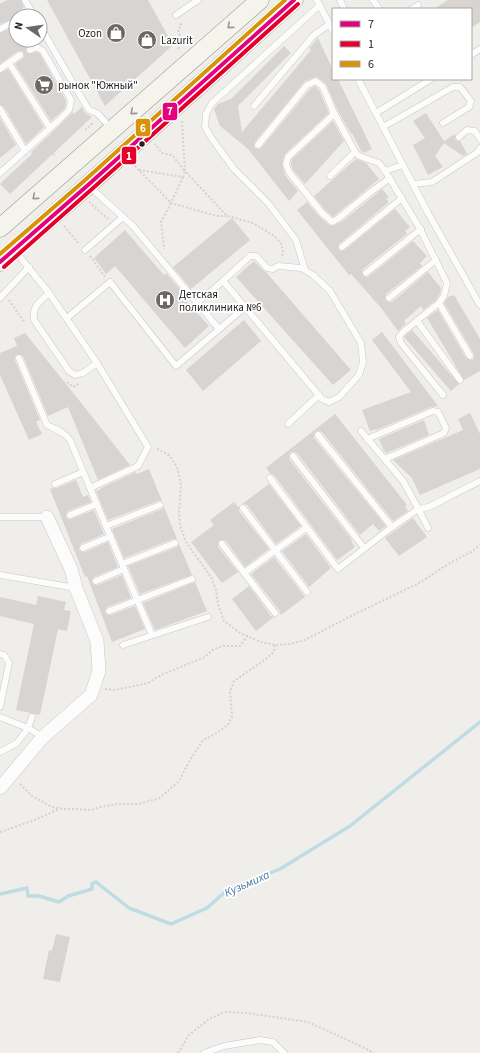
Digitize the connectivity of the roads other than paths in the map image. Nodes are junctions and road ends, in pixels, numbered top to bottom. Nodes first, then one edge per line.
1 (198, 0) edge
2 (260, 0) edge
3 (294, 0) edge
4 (319, 2) edge
5 (418, 5) dead end
6 (278, 6) edge
7 (414, 8) edge
8 (176, 15) road end
9 (330, 24) junction
10 (332, 29) edge
11 (48, 40) edge
12 (30, 50) dead end
13 (20, 55) dead end
14 (9, 63) junction
15 (0, 69) edge
16 (359, 80) edge
17 (430, 80) edge
18 (254, 106) dead end
19 (0, 109) edge
20 (376, 113) junction
21 (334, 114) junction
22 (443, 123) dead end
23 (383, 127) junction
24 (50, 128) junction
25 (112, 129) junction
26 (459, 137) dead end
27 (480, 139) edge
28 (258, 145) dead end
29 (480, 148) edge
30 (25, 151) junction
31 (355, 152) junction
32 (403, 165) junction
33 (0, 171) edge
34 (385, 171) junction
35 (330, 176) dead end
36 (390, 178) junction
37 (413, 184) junction
38 (87, 193) junction
39 (402, 198) junction
40 (123, 217) junction
41 (1, 228) edge
42 (421, 229) junction
43 (342, 247) dead end
44 (14, 250) junction
45 (84, 250) road end
46 (436, 260) junction
47 (0, 262) edge
48 (29, 267) junction
49 (305, 270) junction
50 (366, 273) dead end
51 (223, 281) junction
52 (49, 293) junction
53 (0, 298) edge
54 (389, 298) dead end
55 (198, 303) junction
56 (439, 304) junction
57 (480, 305) edge
58 (244, 307) junction
59 (67, 318) junction
60 (417, 321) junction
61 (219, 329) junction
62 (470, 356) dead end
63 (19, 358) dead end
64 (97, 363) junction
65 (460, 380) dead end
66 (319, 395) junction
67 (443, 395) dead end
68 (288, 424) dead end
69 (361, 431) dead end
70 (318, 435) dead end
71 (367, 439) junction
72 (293, 456) dead end
73 (385, 459) junction
74 (83, 472) junction
75 (270, 478) dead end
76 (480, 481) edge
77 (55, 484) dead end
78 (90, 488) junction
79 (97, 504) junction
80 (160, 506) dead end
81 (243, 508) dead end
82 (419, 510) junction
83 (70, 515) dead end
84 (0, 517) edge
85 (47, 517) joint
86 (106, 526) junction
87 (392, 527) junction
88 (306, 528) junction
89 (428, 528) dead end
90 (111, 536) junction
91 (174, 543) dead end
92 (222, 544) dead end
93 (83, 548) dead end
94 (364, 548) junction
95 (275, 551) junction
96 (123, 566) junction
97 (244, 573) junction
98 (0, 575) edge
99 (192, 580) dead end
100 (96, 581) dead end
101 (76, 588) junction
102 (306, 592) dead end
103 (138, 601) junction
104 (109, 611) dead end
105 (275, 613) dead end
106 (208, 617) dead end
107 (152, 635) junction
108 (123, 645) dead end
109 (0, 654) edge
110 (0, 707) edge
111 (32, 716) dead end
112 (0, 717) edge
113 (28, 728) junction
114 (43, 737) junction
115 (0, 752) edge
116 (0, 788) edge
117 (204, 1053) edge
118 (284, 1053) edge

1 - 8 lane
2 -> 25 main road
3 - 6 main road
4 - 9 lane
4 - 49 lane
5 - 7 lane
6 - 38 main road
9 - 10 lane
9 - 18 lane
11 - 25 lane
12 - 24 lane
13 - 14 lane
14 - 15 lane
14 - 24 lane
16 - 20 lane
17 - 20 lane
19 - 30 lane
20 - 23 lane
21 - 28 lane
21 - 31 lane
21 - 36 lane
22 - 23 lane
23 - 32 lane
24 - 30 lane
25 -> 41 main road
26 - 27 lane
29 - 37 lane
30 - 33 lane
31 - 34 lane
31 - 35 lane
32 - 34 lane
32 - 37 lane
34 - 36 lane
36 - 39 lane
37 - 57 lane
38 - 40 lane
38 - 44 main road
39 - 42 lane
39 - 43 lane
40 - 45 lane
40 - 55 lane
41 - 44 main road
42 - 46 lane
42 - 50 lane
44 - 47 main road
44 - 48 lane
46 - 54 lane
46 - 56 lane
48 - 52 lane
48 - 53 lane
49 - 51 lane
49 - 66 lane
51 - 55 lane
51 - 58 lane
52 - 59 lane
52 - 64 lane
55 - 61 lane
56 - 60 lane
56 - 62 lane
58 - 61 lane
58 - 66 lane
59 - 61 lane
59 - 64 lane
60 - 65 lane
60 - 67 lane
63 - 74 lane
64 - 78 lane
66 - 68 lane
69 - 71 lane
70 - 87 lane
71 - 73 lane
71 - 73 lane
72 - 94 lane
73 - 82 lane
74 - 77 lane
74 - 78 lane
75 - 88 lane
76 - 82 lane
78 - 79 lane
79 - 83 lane
79 - 86 lane
80 - 86 lane
81 - 95 lane
82 - 87 lane
82 - 89 lane
84 - 85 lane
85 - 101 street
86 - 90 lane
87 - 94 lane
88 - 94 lane
88 - 95 lane
90 - 93 lane
90 - 96 lane
91 - 96 lane
92 - 97 lane
95 - 97 lane
95 - 102 lane
96 - 100 lane
96 - 103 lane
97 - 105 lane
98 - 101 lane
99 - 103 lane
101 - 114 street
103 - 104 lane
103 - 107 lane
106 - 107 lane
107 - 108 lane
109 - 110 lane
111 - 113 lane
112 - 113 lane
113 - 114 lane
113 - 115 lane
114 - 116 street
117 - 118 lane

